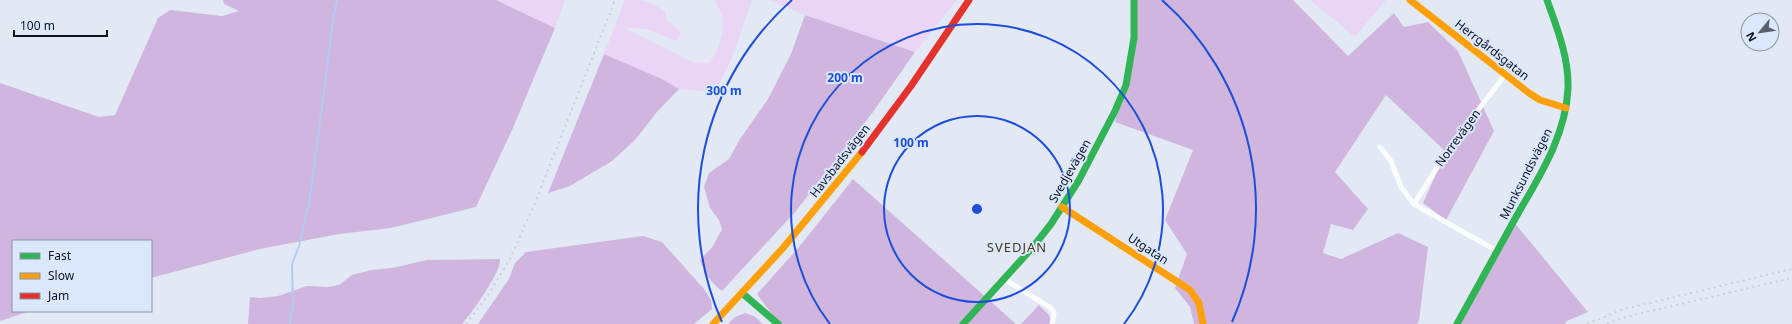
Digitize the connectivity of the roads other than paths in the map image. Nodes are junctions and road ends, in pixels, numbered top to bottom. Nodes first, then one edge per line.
1 (969, 0) edge
2 (1134, 0) edge
3 (1410, 0) edge
4 (1547, 0) edge
5 (1505, 75) junction
6 (1566, 108) junction
7 (1380, 147) dead end
8 (1414, 204) junction
9 (1062, 207) junction
10 (1497, 251) junction
11 (1004, 279) junction
12 (742, 293) junction
13 (713, 324) edge
14 (778, 324) edge
15 (963, 324) edge
16 (1052, 324) edge
17 (1203, 324) edge
18 (1457, 324) edge

1 - 12 street, Havsbadsvägen
2 - 9 street, Svedjevägen
3 - 5 street, Herrgårdsgatan
4 - 6 street, Munksundsvägen
5 - 6 street, Herrgårdsgatan
5 - 8 street, Norrevägen
6 - 10 street, Munksundsvägen
7 - 8 street
8 - 10 street
9 - 11 street, Svedjevägen
9 - 17 street, Utgatan
10 - 18 street, Munksundsvägen
11 - 15 street, Svedjevägen
11 - 16 street
12 - 13 street, Havsbadsvägen
12 - 14 street

